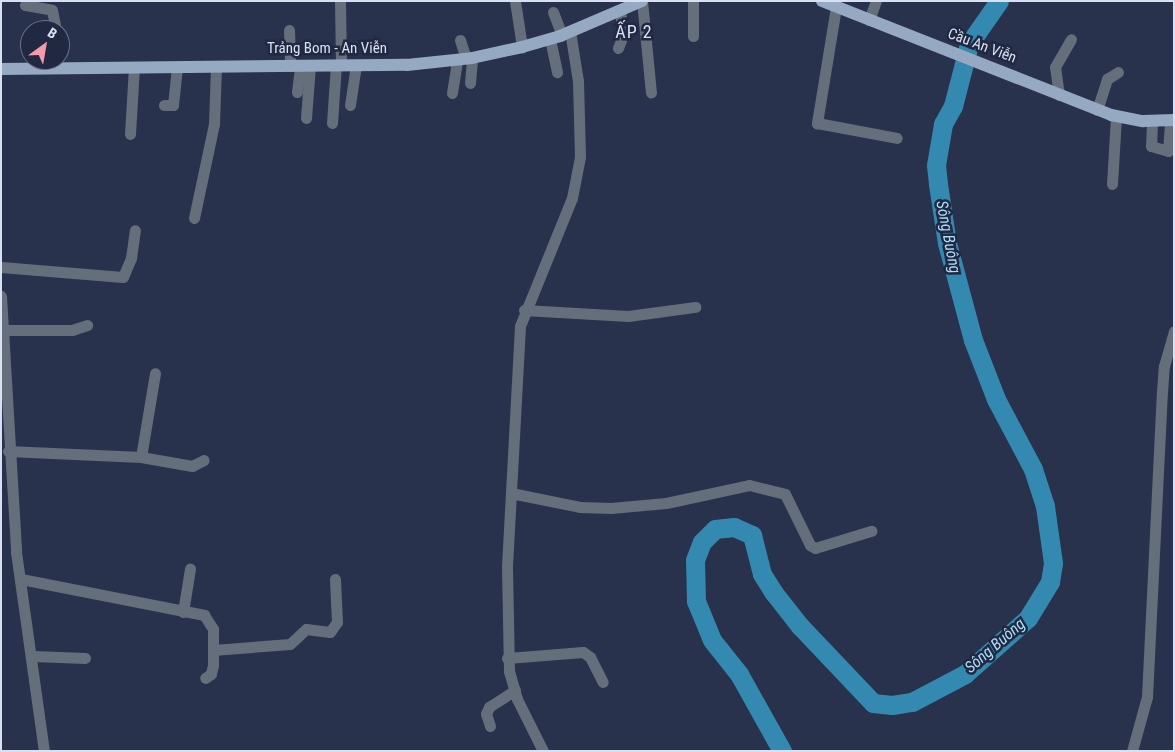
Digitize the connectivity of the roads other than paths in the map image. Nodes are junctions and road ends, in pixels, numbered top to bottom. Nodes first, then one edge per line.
1 (340, 1) edge
2 (515, 1) edge
3 (642, 1) edge
4 (693, 1) edge
5 (822, 1) edge
6 (876, 1) edge
7 (25, 5) dead end
8 (836, 7) junction
9 (553, 12) dead end
10 (620, 12) junction
11 (54, 20) edge
12 (869, 20) junction
13 (290, 30) dead end
14 (561, 35) junction
15 (693, 36) dead end
16 (1071, 38) dead end
17 (460, 40) dead end
18 (522, 47) junction
19 (618, 48) dead end
20 (465, 59) junction
21 (70, 65) edge
22 (338, 65) junction
23 (356, 65) junction
24 (300, 66) junction
25 (20, 67) edge
26 (134, 67) junction
27 (177, 67) junction
28 (216, 67) junction
29 (1, 69) edge
30 (557, 72) dead end
31 (1118, 72) dead end
32 (470, 83) dead end
33 (297, 92) dead end
34 (452, 93) dead end
35 (651, 93) dead end
36 (1059, 95) junction
37 (350, 105) dead end
38 (172, 106) dead end
39 (1098, 110) junction
40 (1116, 116) junction
41 (306, 118) dead end
42 (1172, 120) edge
43 (1152, 121) junction
44 (332, 123) dead end
45 (130, 134) dead end
46 (897, 138) dead end
47 (1112, 184) dead end
48 (194, 218) dead end
49 (136, 230) dead end
50 (1, 267) edge
51 (1, 296) edge
52 (695, 306) dead end
53 (524, 310) junction
54 (87, 325) dead end
55 (5, 330) junction
56 (1174, 331) edge
57 (155, 372) dead end
58 (4, 397) edge
59 (8, 451) junction
60 (141, 457) junction
61 (204, 460) dead end
62 (511, 493) junction
63 (871, 531) dead end
64 (190, 569) dead end
65 (335, 578) dead end
66 (21, 579) junction
67 (183, 612) junction
68 (214, 650) junction
69 (33, 656) junction
70 (85, 658) dead end
71 (507, 658) junction
72 (205, 678) dead end
73 (603, 682) dead end
74 (515, 690) junction
75 (490, 726) dead end
76 (44, 751) edge
77 (543, 751) edge
78 (1132, 751) edge

1 - 22 street
2 - 18 street
3 - 10 main road, Trảng Bom - An Viễn
3 - 35 street
4 - 15 street
5 - 8 main road
6 - 12 street
7 - 11 street
8 - 12 main road
8 - 46 street
9 - 14 street
10 - 14 main road, Trảng Bom - An Viễn
10 - 19 street
12 - 36 main road, Cầu An Viễn
13 - 24 street
14 - 18 main road, Trảng Bom - An Viễn
14 - 30 street
14 - 53 street
16 - 36 street
17 - 20 street
18 - 20 main road, Trảng Bom - An Viễn
20 - 23 main road, Trảng Bom - An Viễn
20 - 32 street
20 - 34 street
21 - 26 main road, Trảng Bom - An Viễn
22 - 23 main road, Trảng Bom - An Viễn
22 - 24 main road, Trảng Bom - An Viễn
22 - 44 street
23 - 37 street
24 - 28 main road, Trảng Bom - An Viễn
24 - 33 street
24 - 41 street
25 - 29 main road, Trảng Bom - An Viễn
26 - 27 main road, Trảng Bom - An Viễn
26 - 45 street
27 - 28 main road, Trảng Bom - An Viễn
27 - 38 street
28 - 48 street
31 - 39 street
36 - 39 main road
39 - 40 main road
40 - 43 main road
40 - 47 street
42 - 43 main road
42 - 43 street
49 - 50 street
51 - 55 street
52 - 53 street
53 - 62 street
54 - 55 street
55 - 58 street
56 - 78 street
57 - 60 street
58 - 59 street
59 - 60 street
59 - 66 street
60 - 61 street
62 - 63 street
62 - 71 street
64 - 67 street
65 - 68 street
66 - 67 street
66 - 69 street
67 - 68 street
68 - 72 street
69 - 70 street
69 - 76 street
71 - 73 street
71 - 74 street
74 - 75 street
74 - 77 street

